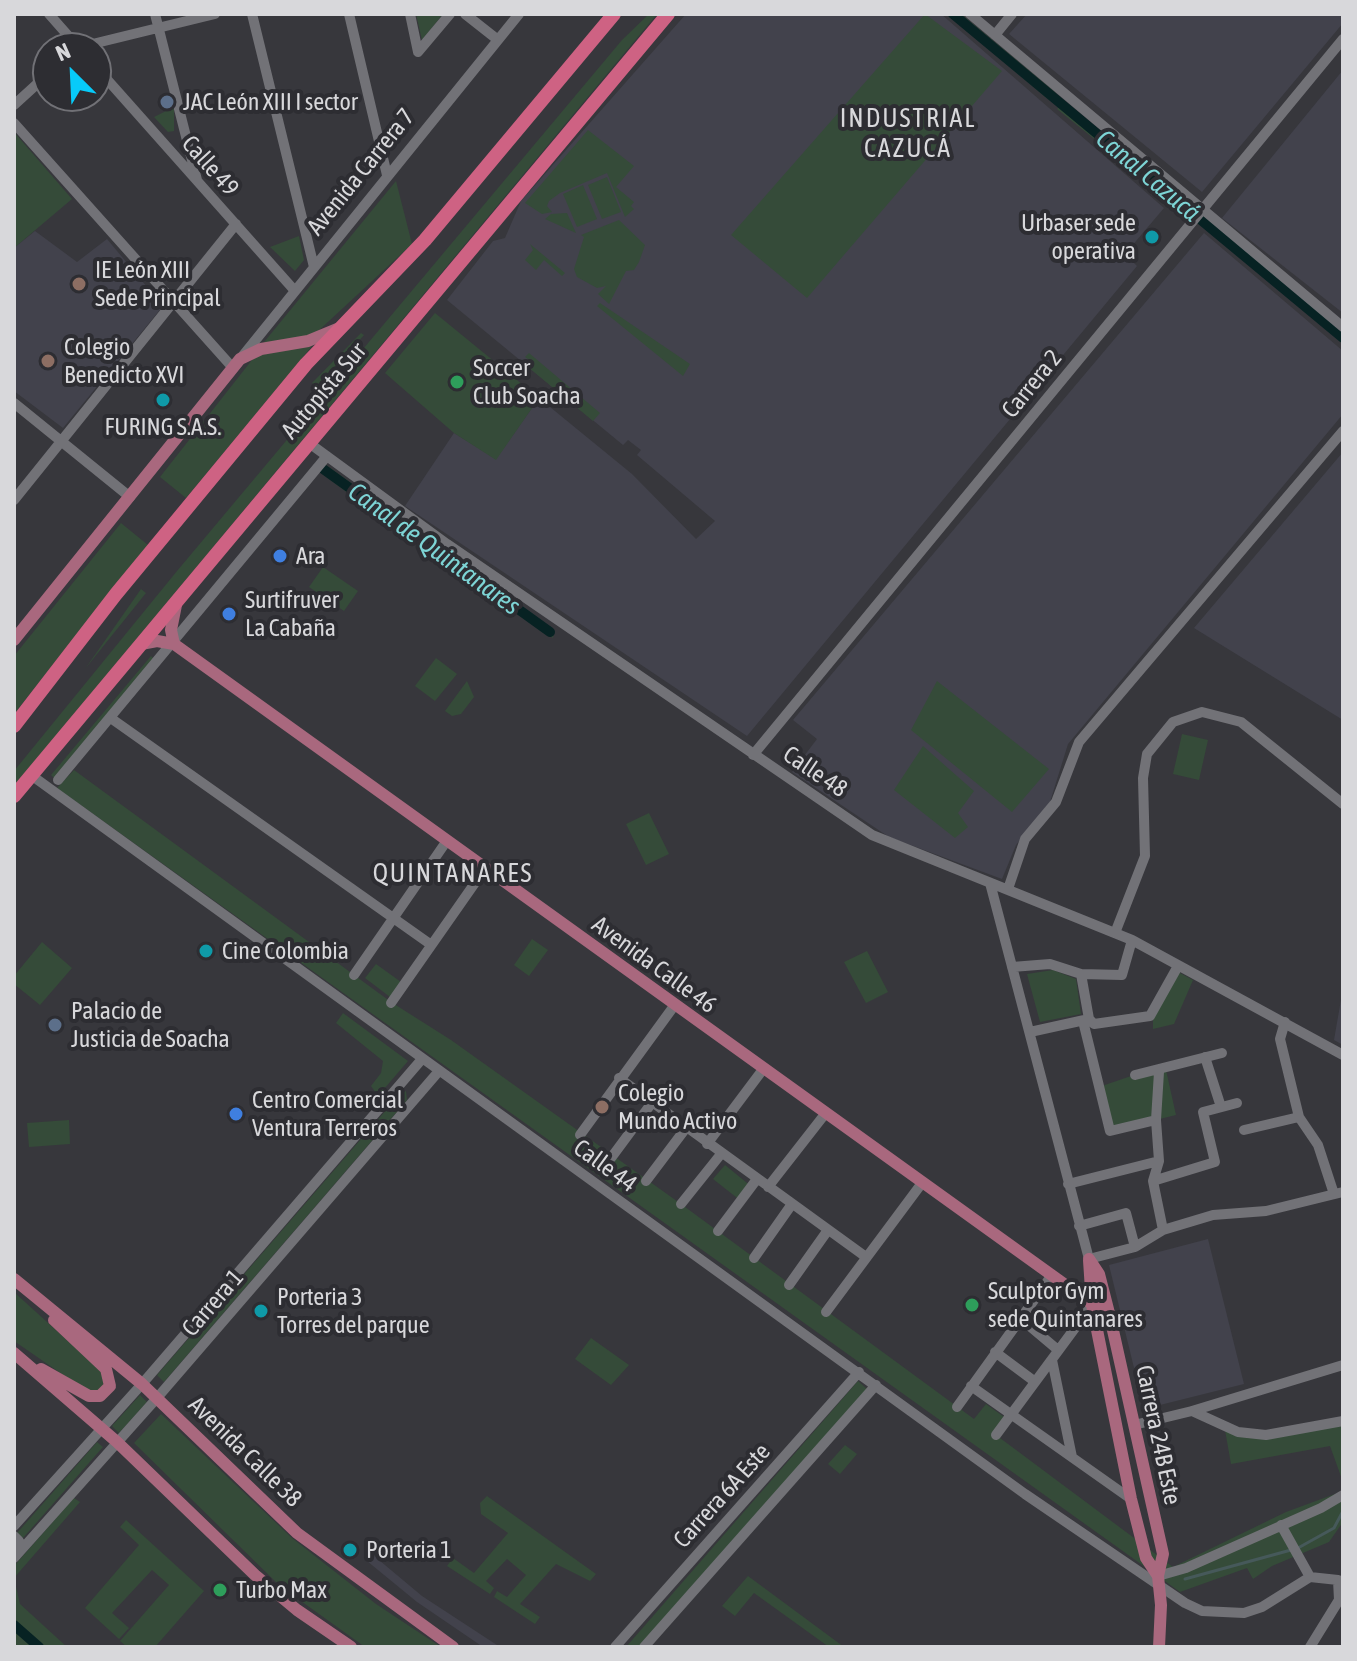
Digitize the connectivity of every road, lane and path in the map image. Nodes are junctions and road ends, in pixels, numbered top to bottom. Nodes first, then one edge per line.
1 (49, 14) edge
2 (59, 14) edge
3 (155, 14) edge
4 (215, 14) edge
5 (252, 14) edge
6 (349, 14) edge
7 (410, 14) edge
8 (450, 14) edge
9 (465, 14) edge
10 (519, 14) edge
11 (614, 14) edge
12 (668, 14) edge
13 (970, 14) edge
14 (1012, 14) edge
15 (158, 27) junction
16 (63, 29) junction
17 (66, 32) edge
18 (995, 35) junction
19 (112, 38) edge
20 (1343, 39) edge
21 (498, 40) junction
22 (112, 85) edge
23 (32, 89) edge
24 (14, 105) edge
25 (14, 123) edge
26 (387, 175) junction
27 (198, 181) junction
28 (1202, 210) junction
29 (236, 224) junction
30 (314, 267) junction
31 (295, 291) junction
32 (174, 301) junction
33 (1343, 327) edge
34 (337, 329) junction
35 (237, 363) junction
36 (14, 403) edge
37 (1343, 431) edge
38 (61, 442) junction
39 (309, 443) junction
40 (327, 456) junction
41 (130, 497) junction
42 (14, 500) edge
43 (178, 598) junction
44 (14, 640) edge
45 (141, 644) junction
46 (174, 644) junction
47 (112, 719) junction
48 (14, 726) edge
49 (753, 755) junction
50 (31, 775) junction
51 (58, 780) dead end
52 (14, 796) edge
53 (1343, 804) edge
54 (446, 842) junction
55 (484, 870) junction
56 (990, 883) junction
57 (1008, 889) junction
58 (393, 919) junction
59 (1115, 933) junction
60 (1132, 940) junction
61 (430, 944) junction
62 (1178, 966) junction
63 (1012, 967) junction
64 (1081, 974) junction
65 (354, 975) dead end
66 (391, 1003) dead end
67 (674, 1006) junction
68 (1086, 1020) junction
69 (1285, 1022) junction
70 (1030, 1032) junction
71 (1222, 1053) dead end
72 (1343, 1055) edge
73 (1205, 1057) junction
74 (422, 1059) junction
75 (764, 1068) junction
76 (439, 1071) junction
77 (1159, 1072) junction
78 (1135, 1075) dead end
79 (619, 1078) junction
80 (399, 1086) junction
81 (415, 1099) junction
82 (1237, 1103) dead end
83 (651, 1104) junction
84 (1221, 1107) junction
85 (825, 1114) junction
86 (1299, 1117) junction
87 (1156, 1120) junction
88 (686, 1128) junction
89 (1244, 1130) dead end
90 (580, 1135) dead end
91 (707, 1144) junction
92 (721, 1154) junction
93 (611, 1158) dead end
94 (1159, 1161) junction
95 (757, 1179) junction
96 (646, 1181) dead end
97 (1153, 1181) junction
98 (922, 1183) junction
99 (1068, 1184) junction
100 (768, 1187) junction
101 (1339, 1193) edge
102 (681, 1204) dead end
103 (792, 1204) junction
104 (1079, 1226) junction
105 (828, 1230) junction
106 (1163, 1230) junction
107 (718, 1231) dead end
108 (1135, 1247) junction
109 (866, 1257) junction
110 (754, 1258) dead end
111 (1089, 1259) junction
112 (1052, 1275) junction
113 (14, 1279) edge
114 (789, 1285) dead end
115 (25, 1288) junction
116 (1092, 1305) junction
117 (826, 1312) dead end
118 (1110, 1317) junction
119 (1020, 1318) junction
120 (995, 1352) junction
121 (14, 1353) edge
122 (1055, 1355) junction
123 (1340, 1364) edge
124 (859, 1372) junction
125 (1034, 1381) junction
126 (142, 1384) junction
127 (876, 1385) junction
128 (971, 1386) junction
129 (157, 1398) junction
130 (957, 1407) dead end
131 (1192, 1411) junction
132 (1010, 1415) junction
133 (1343, 1421) edge
134 (1134, 1425) junction
135 (102, 1429) junction
136 (996, 1435) dead end
137 (117, 1442) junction
138 (1072, 1457) junction
139 (1343, 1495) edge
140 (1131, 1499) junction
141 (1281, 1525) junction
142 (14, 1526) edge
143 (14, 1536) edge
144 (15, 1556) edge
145 (1310, 1577) junction
146 (1159, 1580) junction
147 (351, 1647) edge
148 (453, 1647) edge
149 (615, 1647) edge
150 (644, 1647) edge
151 (1159, 1647) edge
152 (1310, 1647) edge

1 - 16 street
2 - 16 street
3 - 15 street
4 - 15 street
5 - 30 street
6 - 26 street
7 - 8 street
9 - 21 street
10 - 21 street, Avenida Carrera 7
11 - 34 highway, Autopista Sur
12 - 39 highway, Autopista Sur
13 - 18 street
14 - 18 street
15 - 19 street
15 - 27 street
16 - 17 street
18 - 28 street
20 - 28 street, Carrera 2
21 - 26 street, Avenida Carrera 7
22 - 27 street, Calle 49
23 - 24 street
25 - 32 street
26 - 30 street, Avenida Carrera 7
27 - 29 street, Calle 49
28 - 33 street
28 - 49 street, Carrera 2
29 - 31 street, Calle 49
29 - 32 street
30 - 31 street, Avenida Carrera 7
31 - 35 street, Avenida Carrera 7
32 - 35 street
32 - 38 street
34 - 35 main road
34 - 48 highway, Autopista Sur
35 - 41 main road, Avenida Carrera 7
36 - 38 street
37 - 57 street
38 - 41 street
38 - 42 street
39 - 40 street, Calle 48
39 - 43 highway, Autopista Sur
40 - 46 street
40 - 49 street, Calle 48
41 - 44 main road, Avenida Carrera 7
43 - 45 highway, Autopista Sur
43 - 46 main road
45 - 46 main road
45 - 50 highway, Autopista Sur
46 - 47 street
46 - 54 main road, Avenida Calle 46
47 - 51 street
47 - 58 street
49 - 56 street, Calle 48
50 - 52 highway, Autopista Sur
50 - 74 street, Calle 44
53 - 59 street
54 - 55 main road, Avenida Calle 46
54 - 58 street
55 - 61 street
55 - 67 main road, Avenida Calle 46
56 - 57 street, Calle 48
56 - 63 street
57 - 59 street, Calle 48
58 - 61 street
58 - 65 street
59 - 60 street, Calle 48
60 - 62 street, Calle 48
60 - 64 street
61 - 66 street
62 - 68 street
62 - 69 street, Calle 48
63 - 64 street
63 - 70 street
64 - 68 street
67 - 75 main road, Avenida Calle 46
67 - 79 street
68 - 70 street
68 - 87 street
69 - 72 street, Calle 48
69 - 86 street
70 - 99 street
71 - 73 street
73 - 77 street
73 - 84 street
74 - 76 street, Calle 44
74 - 80 street, Carrera 1
75 - 85 main road, Avenida Calle 46
75 - 91 street
76 - 81 street, Carrera 1
76 - 124 street, Calle 44
77 - 78 street
77 - 87 street
79 - 83 street
79 - 90 street
80 - 81 street
80 - 126 street, Carrera 1
81 - 129 street, Carrera 1
82 - 84 street
83 - 88 street
83 - 93 street
84 - 97 street
85 - 98 main road, Avenida Calle 46
85 - 100 street
86 - 89 street
86 - 101 street
87 - 94 street
88 - 91 street
88 - 96 street
91 - 92 street
92 - 95 street
92 - 102 street
94 - 97 street
94 - 99 street
95 - 100 street
95 - 107 street
97 - 106 street
98 - 109 street
98 - 112 main road, Avenida Calle 46
99 - 104 street
100 - 103 street
101 - 106 street
103 - 105 street
103 - 110 street
104 - 108 street
104 - 111 street
105 - 109 street
105 - 114 street
106 - 108 street
108 - 111 street
109 - 117 street
111 - 116 main road
111 - 118 main road, Carrera 24B Este
112 - 116 main road, Avenida Calle 46
112 - 119 street
113 - 115 main road, Avenida Calle 38
115 - 121 main road
115 - 126 main road, Avenida Calle 38
116 - 118 main road, Avenida Calle 46
116 - 122 street
116 - 140 main road
118 - 134 main road, Carrera 24B Este
119 - 120 street
119 - 122 street
120 - 125 street
120 - 128 street
121 - 135 main road
122 - 125 street
122 - 138 street
123 - 131 street
124 - 127 street, Calle 44
124 - 149 street, Carrera 6A Este
125 - 132 street
126 - 129 main road, Avenida Calle 38
126 - 135 street, Carrera 1
127 - 146 street, Calle 44
127 - 150 street, Carrera 6A Este
128 - 130 street
128 - 132 street
129 - 137 street, Carrera 1
129 - 148 main road, Avenida Calle 38
131 - 133 street
131 - 134 street
132 - 136 street
132 - 138 street
134 - 146 main road, Carrera 24B Este
135 - 137 main road
135 - 142 street, Carrera 1
137 - 144 street, Carrera 1
137 - 147 main road
138 - 140 street
139 - 141 street
140 - 146 main road
141 - 145 street
141 - 146 street
143 - 144 street
145 - 146 street, Calle 44
145 - 152 street
146 - 151 main road, Carrera 24B Este

